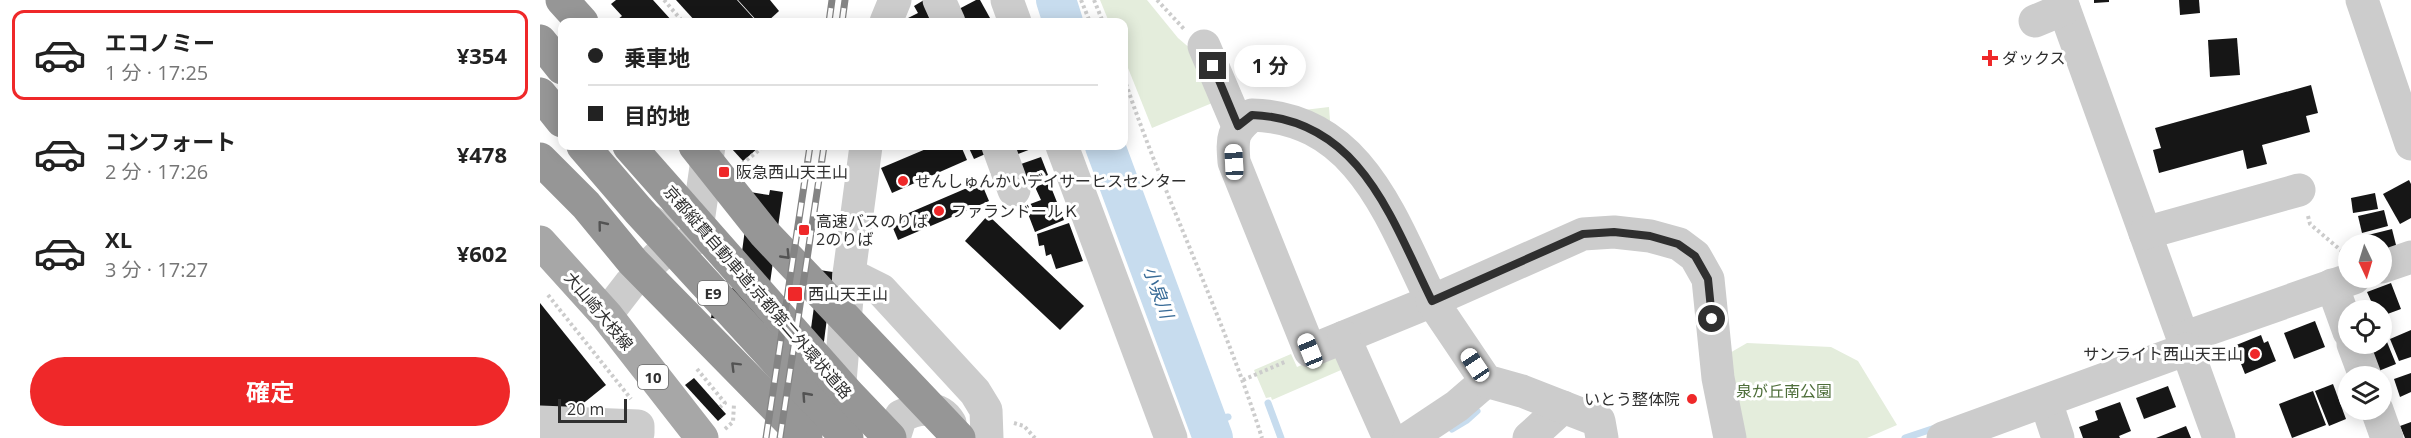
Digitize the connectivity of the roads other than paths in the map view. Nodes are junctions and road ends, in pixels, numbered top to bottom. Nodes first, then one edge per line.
1 (562, 0) edge
2 (895, 0) edge
3 (939, 0) edge
4 (1007, 0) edge
5 (2362, 0) edge
6 (2054, 10) edge
7 (578, 18) edge
8 (888, 18) edge
9 (947, 18) edge
10 (1014, 18) edge
11 (1196, 39) road end
12 (540, 41) edge
13 (558, 63) edge
14 (558, 83) edge
15 (540, 94) edge
16 (540, 99) edge
17 (558, 116) edge
18 (1238, 126) junction
19 (2411, 144) edge
20 (586, 150) edge
21 (588, 150) edge
22 (633, 150) edge
23 (702, 150) edge
24 (708, 150) edge
25 (865, 150) edge
26 (1000, 150) edge
27 (1063, 150) edge
28 (540, 159) edge
29 (1014, 190) dead end
30 (2299, 190) road end
31 (2145, 233) junction
32 (540, 243) edge
33 (2411, 257) edge
34 (633, 262) junction
35 (2392, 264) edge
36 (849, 274) junction
37 (2338, 283) edge
38 (1432, 301) junction
39 (606, 315) junction
40 (1344, 337) junction
41 (2185, 343) junction
42 (1486, 381) junction
43 (926, 402) junction
44 (2046, 402) junction
45 (1563, 407) junction
46 (2380, 420) edge
47 (540, 422) edge
48 (638, 433) dead end
49 (713, 434) edge
50 (779, 438) edge
51 (806, 438) edge
52 (835, 438) edge
53 (847, 438) edge
54 (892, 438) edge
55 (945, 438) edge
56 (954, 438) edge
57 (959, 438) edge
58 (987, 438) edge
59 (1171, 438) edge
60 (1389, 438) edge
61 (1409, 438) edge
62 (1529, 438) edge
63 (1602, 438) edge
64 (1730, 438) edge
65 (1943, 438) edge
66 (2058, 438) edge
67 (2219, 438) edge
68 (2387, 438) edge

1 - 7 highway
2 - 8 street
3 - 9 street
4 - 10 street
5 - 19 street
6 - 31 street
11 - 18 street
12 - 13 highway
14 - 16 street
15 - 17 highway
18 - 38 street
18 - 40 street
53 -> 20 highway, 京都縦貫自動車道;京都第二外環状道路 / E9
21 - 39 street
22 - 54 highway, 京都縦貫自動車道;京都第二外環状道路 / E9
23 -> 43 highway
24 - 39 street
25 - 36 street
26 - 29 street
27 - 59 street
34 -> 28 highway
30 - 31 street
31 - 41 street
32 - 39 main road, 大山崎大枝線 / 10
33 - 35 street
34 - 50 highway
51 -> 34 highway
36 - 52 street
36 - 58 street
37 - 41 street
38 - 40 street
38 - 42 street
38 - 64 street
39 - 49 main road, 大山崎大枝線 / 10
40 - 60 street
41 - 44 street
41 - 67 street
42 - 45 street
42 - 61 street
43 - 55 highway
43 - 57 highway
44 - 65 street
44 - 66 street
45 - 62 street
45 - 63 street
46 - 68 street
47 - 48 street
54 - 56 street

